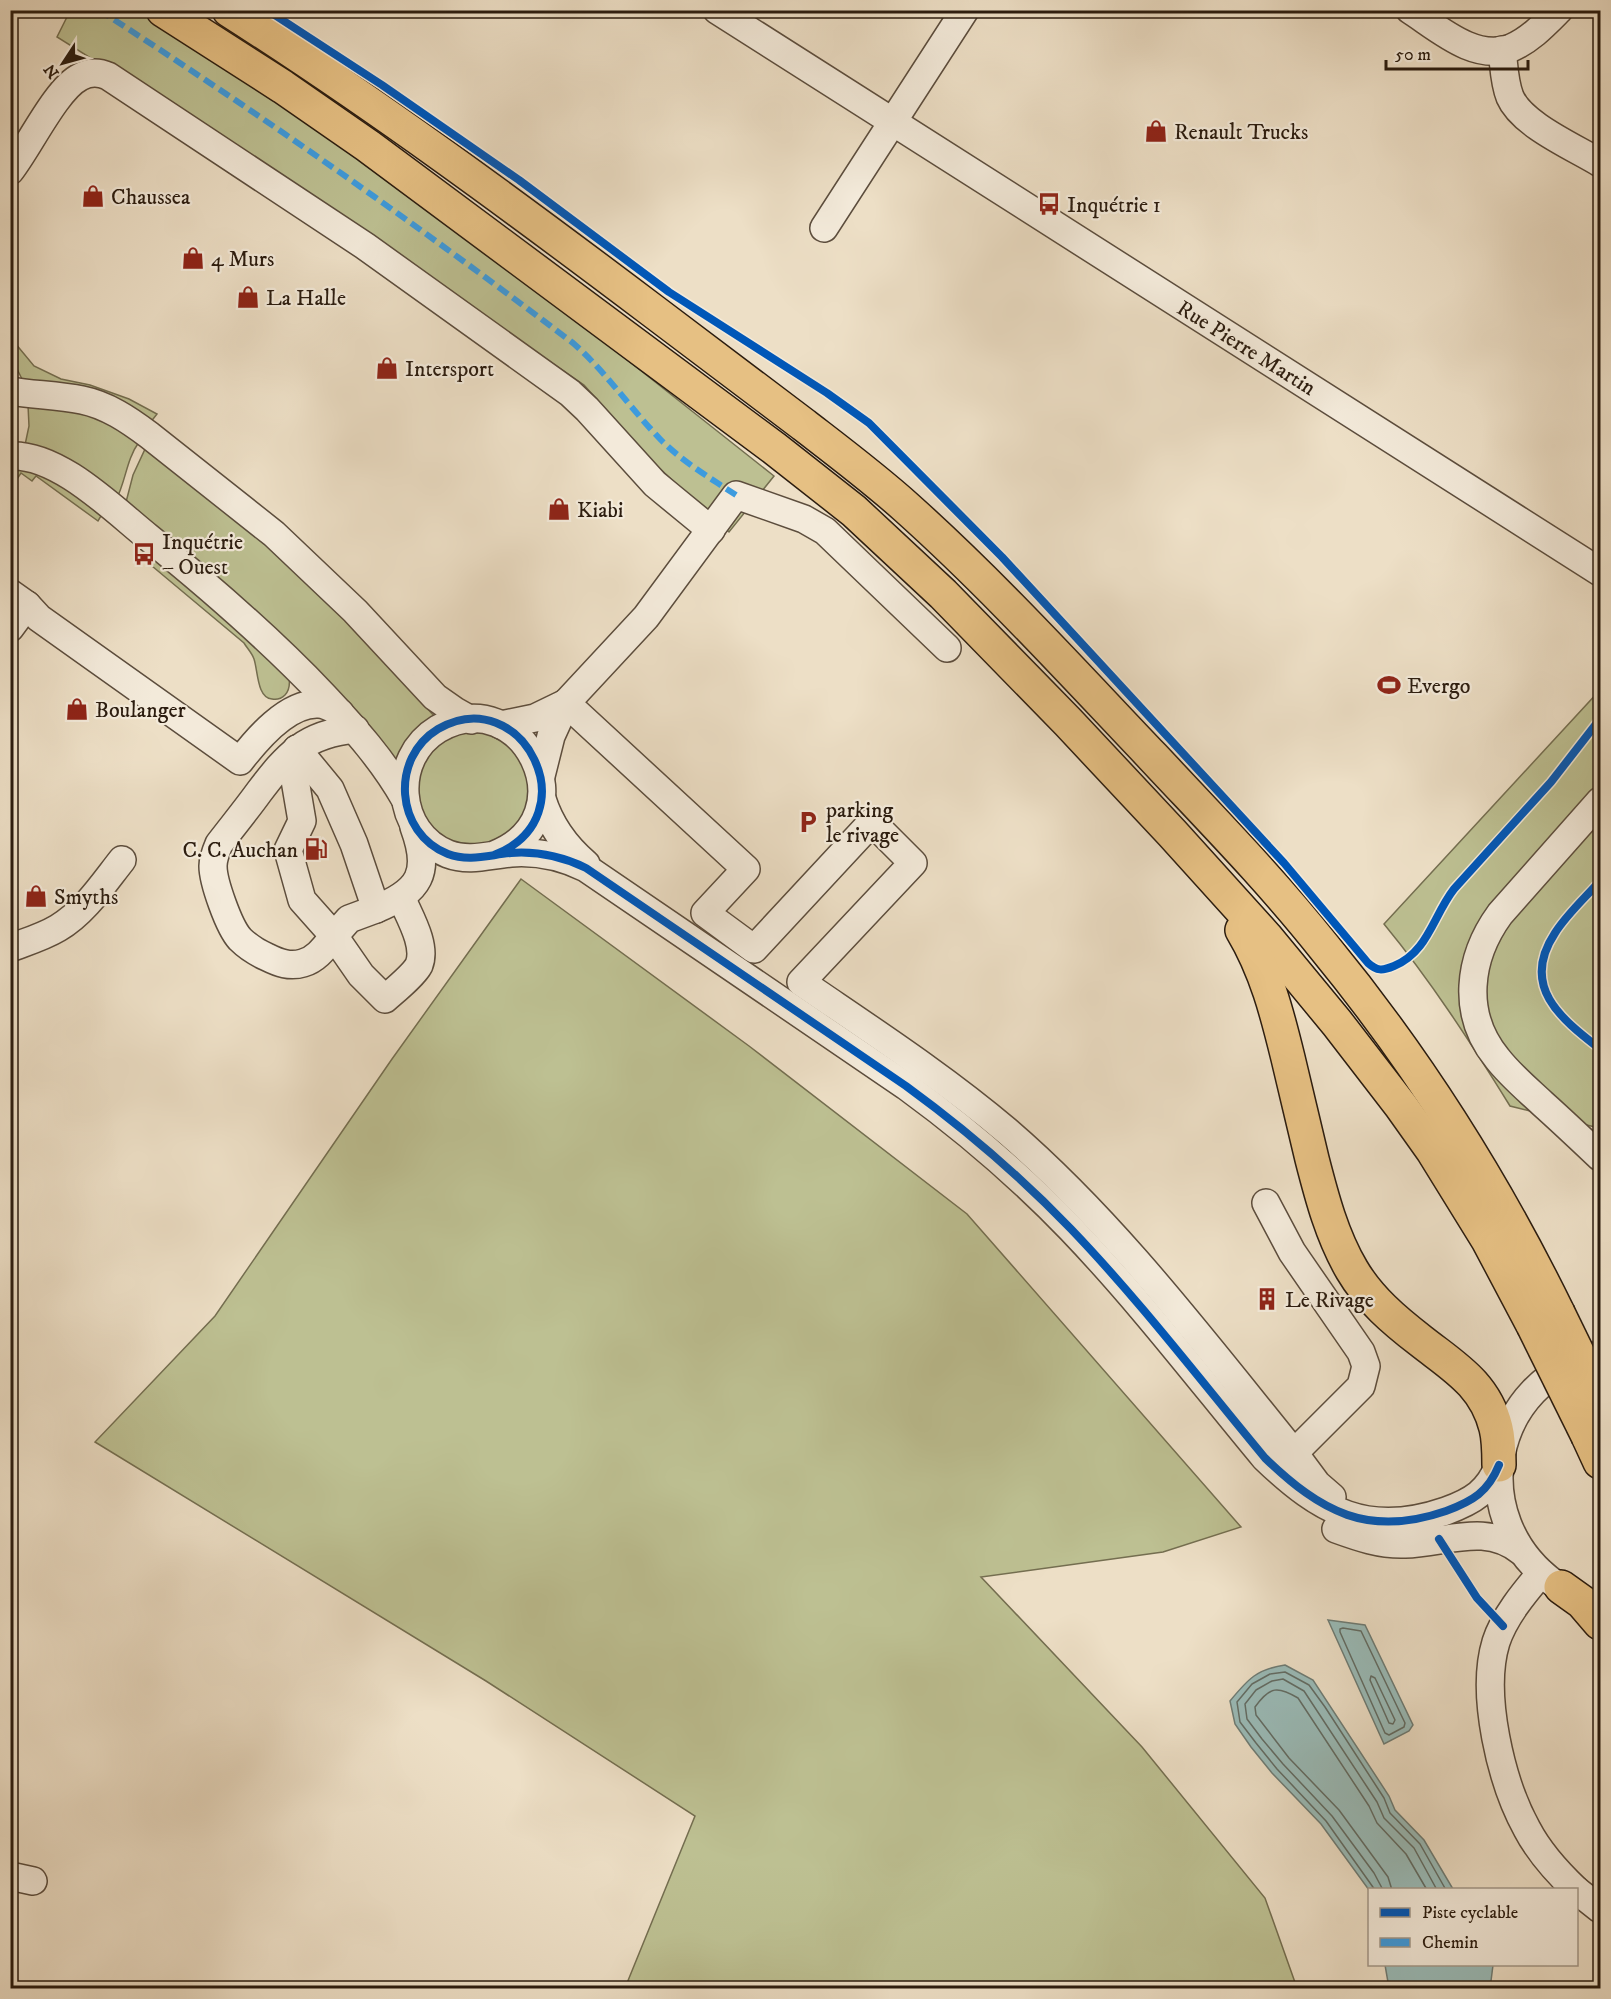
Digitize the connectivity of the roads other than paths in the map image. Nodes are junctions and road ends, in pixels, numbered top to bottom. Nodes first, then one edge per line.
1 (164, 10) edge
2 (229, 10) edge
3 (717, 10) edge
4 (965, 10) edge
5 (1410, 10) edge
6 (1559, 10) edge
7 (1502, 50) junction
8 (893, 122) junction
9 (1600, 163) edge
10 (10, 171) edge
11 (824, 228) dead end
12 (10, 391) edge
13 (10, 456) edge
14 (711, 530) junction
15 (1600, 572) edge
16 (19, 599) edge
17 (10, 628) edge
18 (947, 648) dead end
19 (566, 703) junction
20 (471, 720) junction
21 (348, 721) junction
22 (501, 725) junction
23 (297, 749) junction
24 (542, 787) junction
25 (1600, 801) edge
26 (409, 811) junction
27 (1172, 833) junction
28 (494, 855) junction
29 (122, 860) dead end
30 (602, 878) junction
31 (401, 897) junction
32 (376, 909) junction
33 (334, 936) junction
34 (10, 948) edge
35 (1600, 1157) edge
36 (1266, 1203) dead end
37 (1546, 1319) junction
38 (1600, 1355) edge
39 (1600, 1399) edge
40 (1594, 1449) edge
41 (1294, 1453) junction
42 (1265, 1458) junction
43 (1499, 1465) junction
44 (1381, 1522) junction
45 (1522, 1552) junction
46 (1551, 1580) junction
47 (1600, 1602) edge
48 (1600, 1623) edge
49 (1574, 1888) edge
50 (1578, 1892) edge
51 (1600, 1909) edge

1 - 27 highway
2 - 37 highway
3 - 8 street, Rue Pierre Martin
4 - 8 street
5 - 7 street
6 - 7 street
7 - 9 street
8 - 11 street
8 - 15 street, Rue Pierre Martin
10 - 14 street
12 - 20 street
13 - 21 street
14 - 18 street
14 - 19 street
16 - 17 street
16 - 21 street
19 - 22 street
19 - 24 street
19 - 41 street
20 - 22 street
20 - 26 street
21 - 23 street
21 - 26 street
22 - 24 street
23 - 32 street
23 - 33 street
23 - 33 street
24 - 28 street
24 - 30 street
25 - 35 street
26 - 28 street
26 - 31 street
27 - 37 highway
27 - 43 highway
28 - 30 street
29 - 34 street
30 - 42 street
31 - 32 street
31 - 33 street
32 - 33 street
36 - 41 street
37 - 39 highway, bridge
37 - 40 highway, bridge
38 - 43 street
41 - 44 street
42 - 44 street
42 - 45 street
43 - 44 street
43 - 45 street
45 - 46 street
46 - 47 street
46 - 48 highway
46 - 49 street
50 - 51 street

